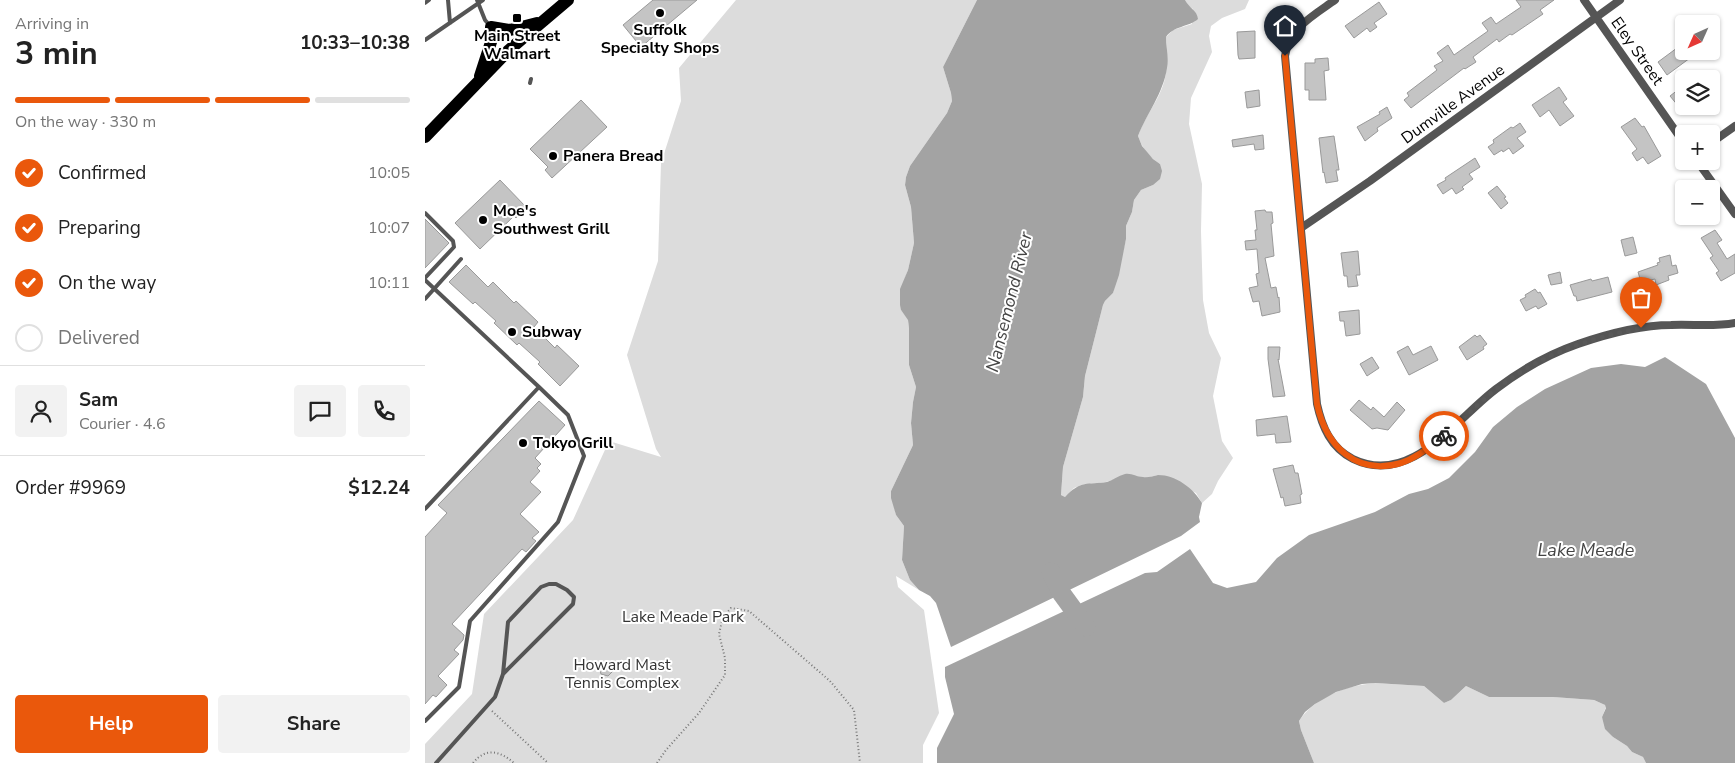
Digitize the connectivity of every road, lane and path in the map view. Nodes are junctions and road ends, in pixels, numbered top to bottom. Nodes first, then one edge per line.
1 (429, 0) edge
2 (448, 0) edge
3 (483, 0) edge
4 (568, 0) edge
5 (1335, 0) edge
6 (1584, 0) edge
7 (1620, 0) edge
8 (478, 2) edge
9 (425, 3) edge
10 (1596, 17) junction
11 (547, 18) junction
12 (450, 23) junction
13 (491, 28) junction
14 (425, 40) edge
15 (478, 81) junction
16 (1735, 126) edge
17 (1675, 130) edge
18 (425, 137) edge
19 (1720, 137) edge
20 (1703, 170) edge
21 (425, 213) edge
22 (1735, 214) edge
23 (1301, 228) junction
24 (461, 259) dead end
25 (425, 279) edge
26 (435, 289) junction
27 (425, 299) edge
28 (1735, 323) edge
29 (539, 387) junction
30 (425, 508) edge
31 (503, 674) junction
32 (487, 706) junction
33 (425, 721) edge
34 (436, 763) edge
35 (473, 763) edge
36 (514, 763) edge
37 (548, 763) edge
38 (657, 763) edge
39 (860, 763) edge

1 - 9 lane
2 - 12 lane
3 - 8 lane
4 - 11 main road
5 - 23 street
6 - 10 street, Eley Street
7 - 10 street, Dumville Avenue
8 - 12 lane
8 - 13 lane
10 - 17 street, Eley Street
10 - 23 street, Dumville Avenue
11 - 13 main road
11 - 15 main road
12 - 14 lane
13 - 15 main road
15 - 18 main road
16 - 19 street
20 - 22 street
21 - 25 lane
23 - 28 street
24 - 26 lane
25 - 26 lane
26 - 27 lane
26 - 29 lane
29 - 30 lane
29 - 33 lane
31 - 31 lane
31 - 32 lane
32 - 34 lane
32 - 37 path
35 - 36 path
38 - 39 path

